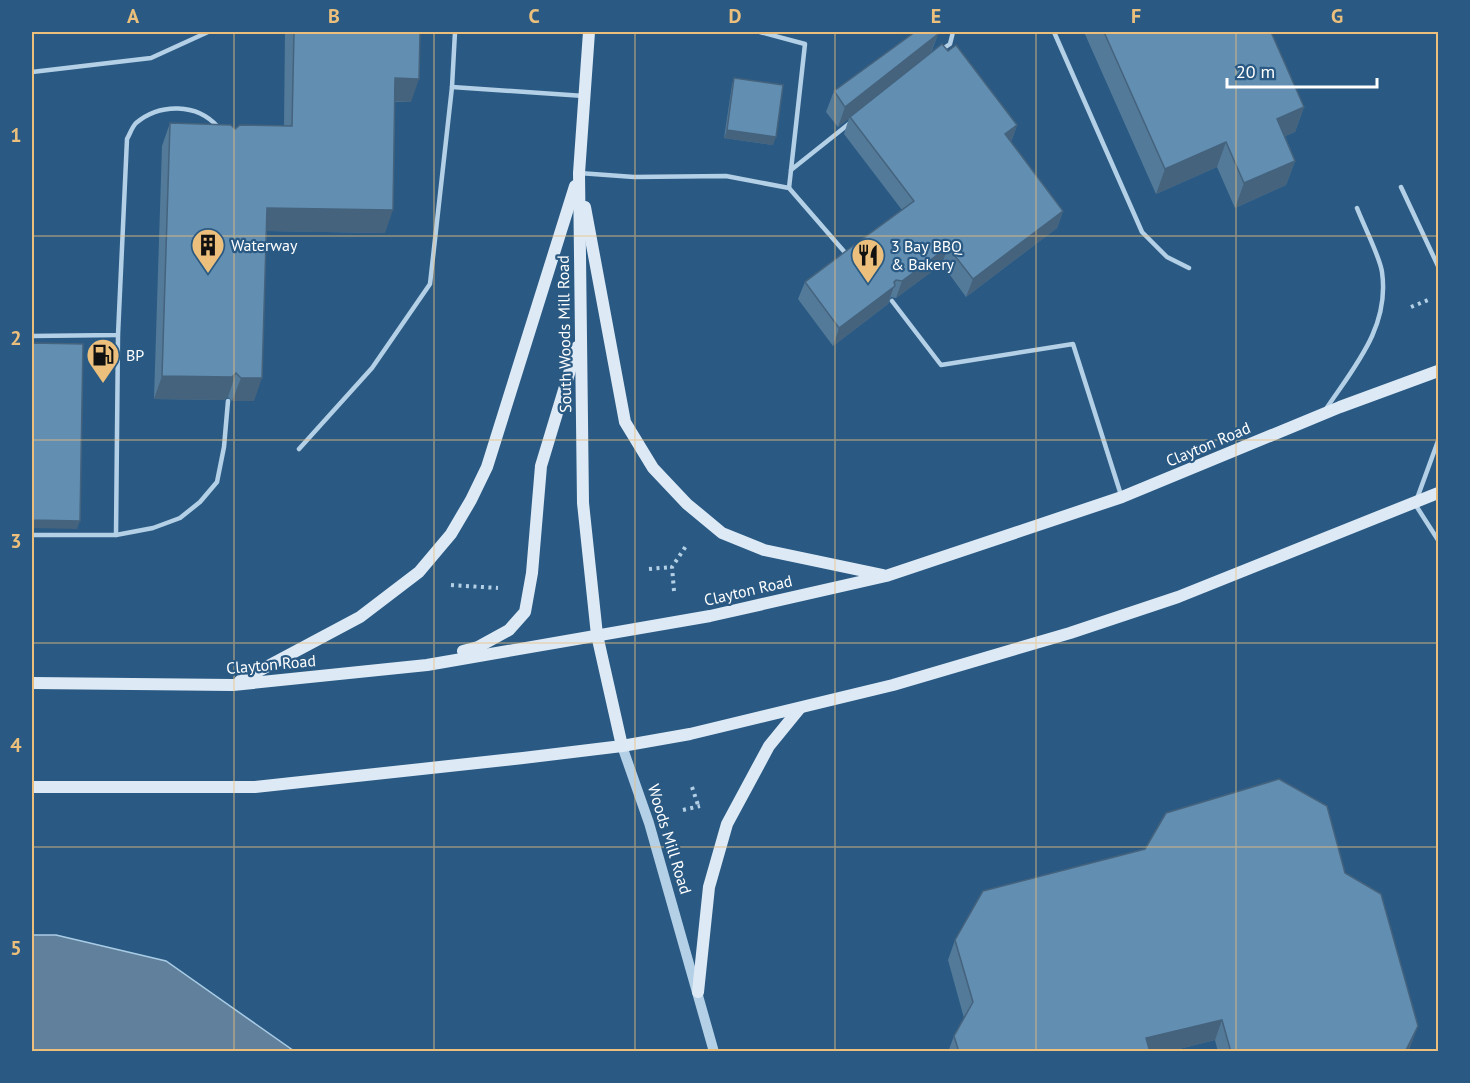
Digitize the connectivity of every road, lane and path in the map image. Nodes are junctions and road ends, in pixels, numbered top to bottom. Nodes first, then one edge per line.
1 (208, 32) edge
2 (455, 32) edge
3 (589, 32) edge
4 (760, 32) edge
5 (953, 32) edge
6 (1054, 32) edge
7 (936, 54) edge
8 (32, 72) edge
9 (453, 87) junction
10 (585, 96) junction
11 (854, 119) edge
12 (219, 129) edge
13 (791, 170) junction
14 (579, 173) junction
15 (789, 188) junction
16 (1401, 188) dead end
17 (1357, 208) dead end
18 (851, 260) edge
19 (1438, 266) edge
20 (1189, 268) dead end
21 (1428, 300) dead end
22 (892, 301) edge
23 (1405, 309) dead end
24 (580, 334) junction
25 (118, 335) junction
26 (32, 336) edge
27 (1438, 371) edge
28 (228, 401) edge
29 (1323, 414) junction
30 (1438, 441) edge
31 (299, 449) dead end
32 (1438, 493) edge
33 (1122, 497) junction
34 (1415, 504) junction
35 (32, 535) edge
36 (116, 536) junction
37 (691, 539) dead end
38 (1438, 540) edge
39 (672, 567) junction
40 (649, 569) dead end
41 (886, 576) junction
42 (443, 585) dead end
43 (506, 589) dead end
44 (674, 592) dead end
45 (597, 635) junction
46 (400, 668) junction
47 (32, 683) edge
48 (233, 685) junction
49 (800, 708) junction
50 (622, 746) junction
51 (32, 787) edge
52 (692, 787) dead end
53 (683, 810) dead end
54 (698, 992) junction
55 (714, 1052) edge

1 - 8 lane
2 - 9 lane
3 - 10 main road, South Woods Mill Road
4 - 13 lane
5 - 7 lane
6 - 20 lane
9 - 10 lane
9 - 31 lane
10 - 14 main road, South Woods Mill Road
11 - 13 lane
12 - 25 lane
13 - 15 lane
14 - 15 lane
14 - 24 main road, South Woods Mill Road
14 - 41 main road
14 - 48 main road
15 - 18 lane
16 - 19 lane
17 - 29 lane
21 - 23 path
22 - 33 lane
24 - 45 main road, South Woods Mill Road
24 - 46 main road
25 - 26 lane
25 - 36 lane
27 - 29 main road, Clayton Road
28 - 36 lane
29 - 33 main road, Clayton Road
30 - 34 lane
32 - 34 main road
33 - 41 main road, Clayton Road
34 - 38 lane
34 - 49 main road
35 - 36 lane
37 - 39 path
39 - 40 path
39 - 44 path
41 - 45 main road, Clayton Road
42 - 43 path
45 - 46 main road, Clayton Road
45 - 50 main road, Woods Mill Road
46 - 48 main road, Clayton Road
47 - 48 main road, Clayton Road
49 - 50 main road
49 - 54 main road
50 - 51 main road
50 - 54 street, Woods Mill Road
52 - 53 path
54 - 55 street, Woods Mill Road

